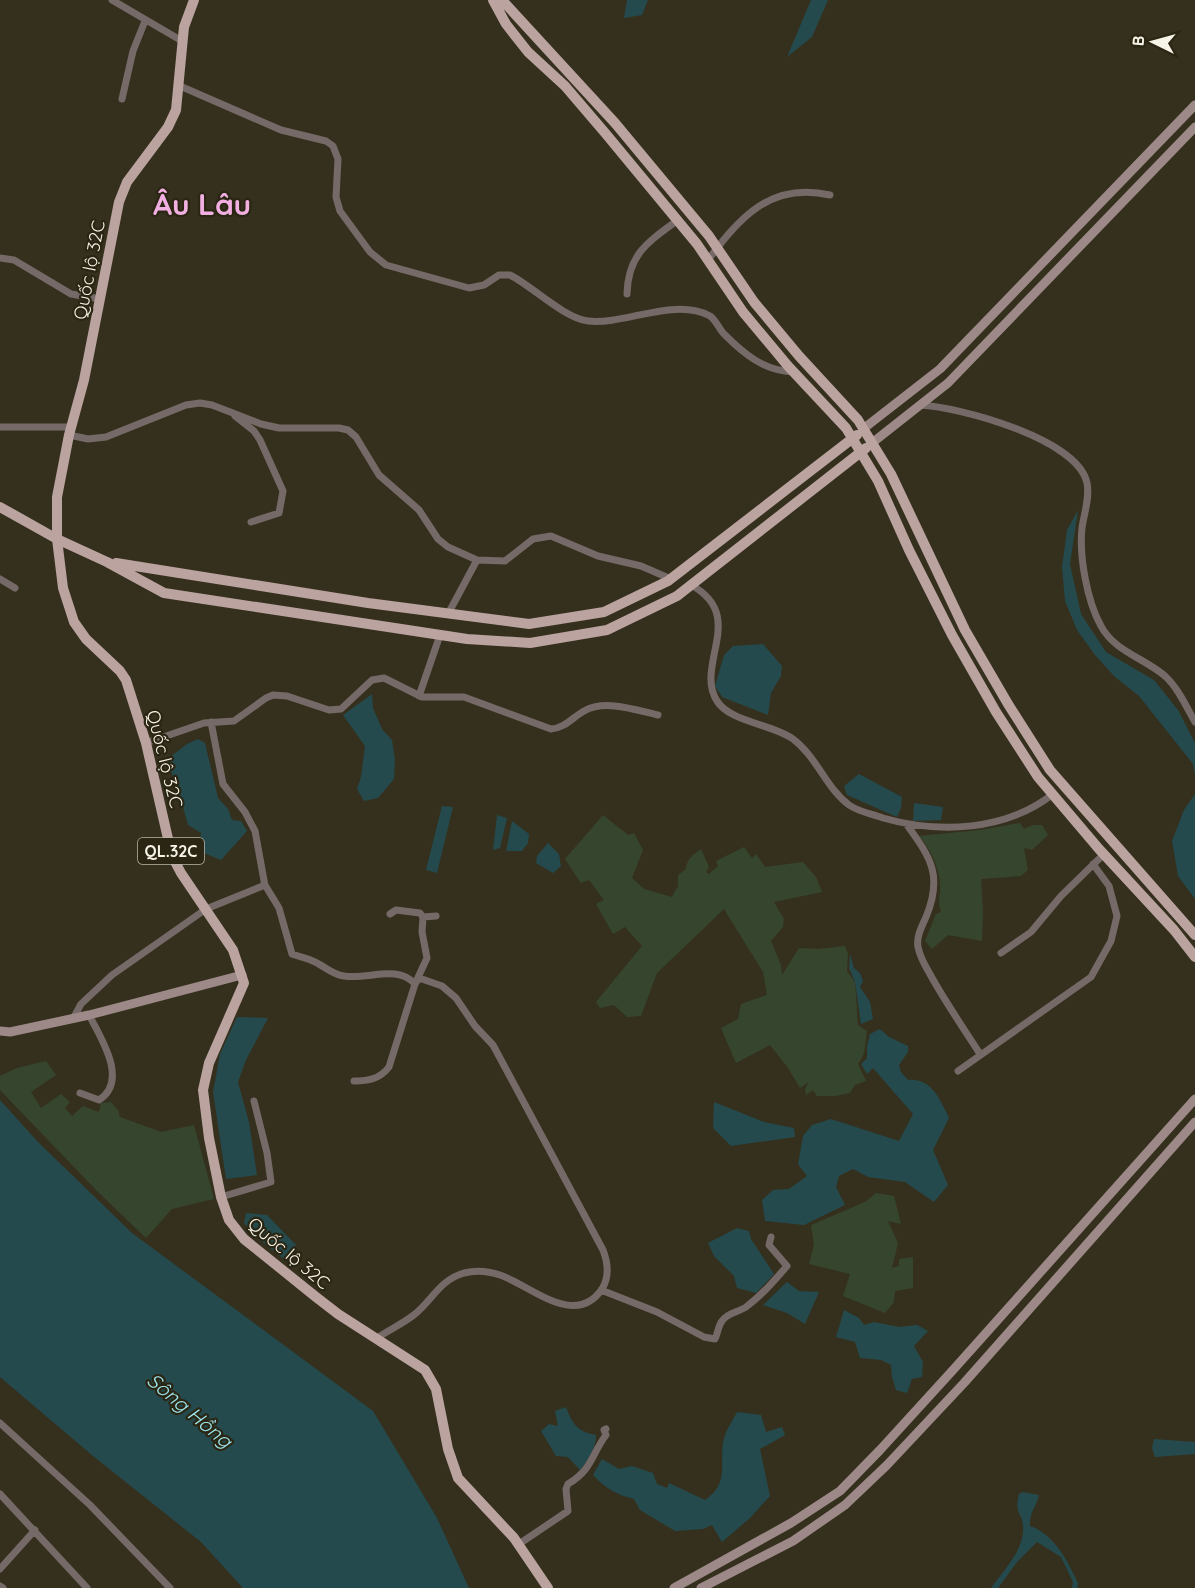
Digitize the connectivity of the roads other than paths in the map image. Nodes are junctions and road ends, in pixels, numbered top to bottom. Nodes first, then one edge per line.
1 (112, 0) edge
2 (194, 0) edge
3 (493, 0) edge
4 (502, 0) edge
5 (145, 21) junction
6 (182, 41) junction
7 (180, 86) junction
8 (122, 99) dead end
9 (1195, 105) edge
10 (1195, 127) edge
11 (830, 195) dead end
12 (1103, 199) junction
13 (1113, 211) junction
14 (678, 220) junction
15 (717, 248) junction
16 (0, 258) edge
17 (708, 260) junction
18 (627, 294) dead end
19 (100, 299) junction
20 (794, 372) junction
21 (920, 405) junction
22 (231, 412) junction
23 (0, 427) edge
24 (863, 429) junction
25 (70, 431) junction
26 (853, 439) junction
27 (872, 442) junction
28 (860, 452) junction
29 (0, 507) edge
30 (251, 522) dead end
31 (57, 539) junction
32 (477, 560) junction
33 (107, 562) junction
34 (0, 579) edge
35 (671, 579) junction
36 (691, 585) junction
37 (15, 588) dead end
38 (448, 614) junction
39 (440, 635) junction
40 (419, 696) junction
41 (658, 715) dead end
42 (211, 722) junction
43 (1195, 722) edge
44 (146, 743) junction
45 (1053, 794) junction
46 (907, 825) junction
47 (1104, 854) junction
48 (1093, 864) junction
49 (265, 886) junction
50 (206, 909) junction
51 (390, 914) dead end
52 (436, 916) dead end
53 (423, 917) junction
54 (1195, 935) edge
55 (1001, 953) dead end
56 (1195, 957) edge
57 (242, 975) junction
58 (415, 984) junction
59 (89, 1015) junction
60 (73, 1019) junction
61 (0, 1031) edge
62 (980, 1054) junction
63 (958, 1071) dead end
64 (354, 1081) dead end
65 (80, 1093) dead end
66 (1195, 1099) edge
67 (254, 1101) dead end
68 (1195, 1122) edge
69 (221, 1197) junction
70 (771, 1237) dead end
71 (601, 1290) junction
72 (377, 1338) junction
73 (953, 1370) junction
74 (964, 1383) junction
75 (0, 1423) edge
76 (606, 1429) dead end
77 (0, 1494) edge
78 (35, 1530) junction
79 (519, 1545) junction
80 (0, 1556) edge
81 (6, 1562) junction
82 (0, 1569) edge
83 (87, 1588) edge
84 (170, 1588) edge
85 (548, 1588) edge
86 (674, 1588) edge
87 (700, 1588) edge

1 - 5 street
2 - 6 main road, Quốc lộ 32C / QL.32C
3 - 14 main road
4 - 15 main road
5 - 6 street
5 - 8 street
6 - 7 main road, Quốc lộ 32C / QL.32C
7 - 19 main road, Quốc lộ 32C / QL.32C
7 - 20 street
9 - 12 main road
10 - 13 main road
11 - 15 street
12 - 13 main road
12 - 24 main road
13 - 21 main road
14 - 17 main road
14 - 18 street
15 - 17 street
15 - 24 main road
16 - 19 street
17 - 20 main road
19 - 25 main road, Quốc lộ 32C / QL.32C
20 - 26 main road
21 - 27 main road
21 - 43 street
22 - 25 street
22 - 30 street
22 - 32 street
23 - 25 street
24 - 26 main road
24 - 27 main road
25 - 31 main road, Quốc lộ 32C / QL.32C
26 - 28 main road
26 - 35 main road
27 - 28 main road
27 - 54 main road
28 - 36 main road
28 - 45 main road
29 - 31 main road
31 - 33 main road
31 - 44 main road, Quốc lộ 32C / QL.32C
32 - 35 street
32 - 38 street
33 - 38 main road
33 - 39 main road
34 - 37 street
35 - 38 main road
36 - 39 main road
36 - 46 street
39 - 40 street
40 - 41 street
40 - 42 street
42 - 44 street
42 - 49 street
44 - 50 main road, Quốc lộ 32C / QL.32C
45 - 46 street
45 - 47 main road
46 - 62 street
47 - 48 street
47 - 56 main road
48 - 55 street
48 - 62 street
49 - 50 street
49 - 58 street
50 - 57 main road, Quốc lộ 32C / QL.32C
50 - 60 street
51 - 53 street
52 - 53 street
53 - 58 street
57 - 59 main road
57 - 69 main road, Quốc lộ 32C
58 - 64 street
58 - 71 street
59 - 60 main road
59 - 65 street
60 - 61 main road
62 - 63 street
66 - 73 main road
67 - 69 street
68 - 74 main road
69 - 72 main road, Quốc lộ 32C
70 - 71 street
71 - 72 street
72 - 79 main road, Quốc lộ 32C
73 - 74 main road
73 - 86 main road
74 - 87 main road
75 - 84 street
76 - 79 street
77 - 78 street
78 - 81 street
78 - 83 street
79 - 85 main road, Quốc lộ 32C
80 - 81 street
81 - 82 street

